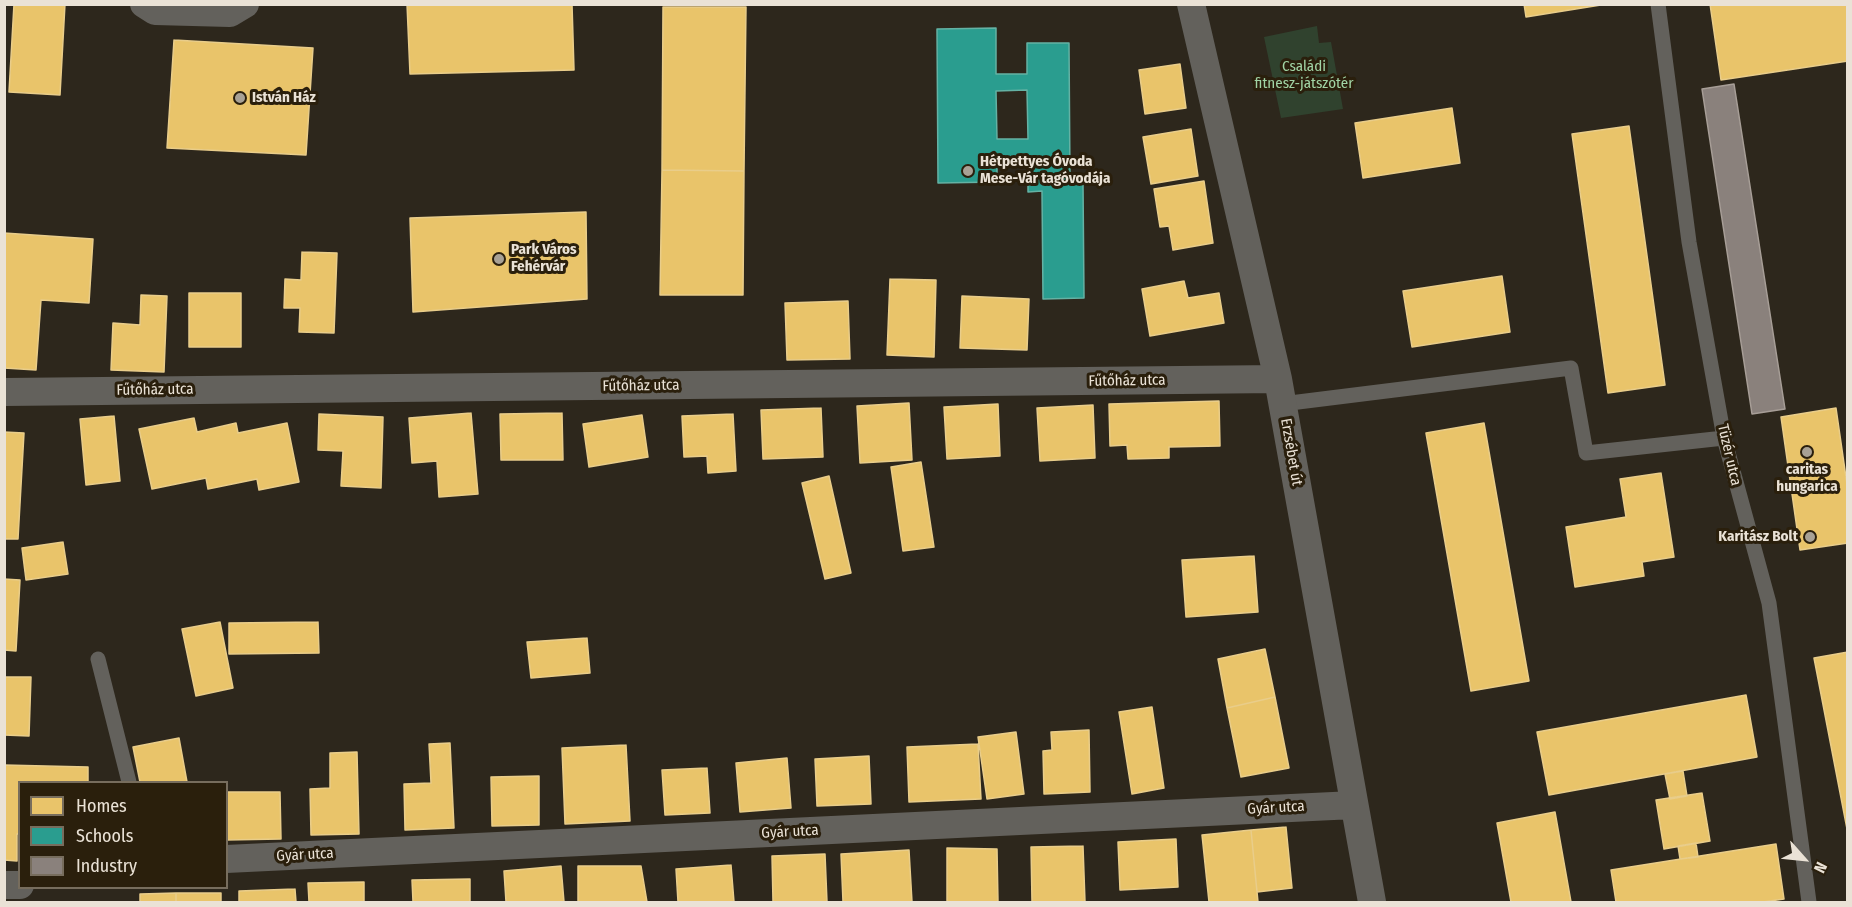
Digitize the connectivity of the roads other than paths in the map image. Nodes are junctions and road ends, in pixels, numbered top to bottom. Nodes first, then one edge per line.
1 (144, 4) edge
2 (245, 4) edge
3 (1191, 4) edge
4 (1658, 4) edge
5 (4, 392) edge
6 (1280, 392) junction
7 (1724, 438) junction
8 (98, 659) dead end
9 (128, 781) edge
10 (1354, 804) junction
11 (228, 859) edge
12 (1372, 903) edge
13 (1809, 903) edge

1 - 2 street
3 - 6 street, Erzsébet út
4 - 7 lane, Tüzér utca
5 - 6 street, Fűtőház utca
6 - 7 lane
6 - 10 street, Erzsébet út
7 - 13 lane, Tüzér utca
8 - 9 lane
10 - 11 street, Gyár utca
10 - 12 street, Erzsébet út

